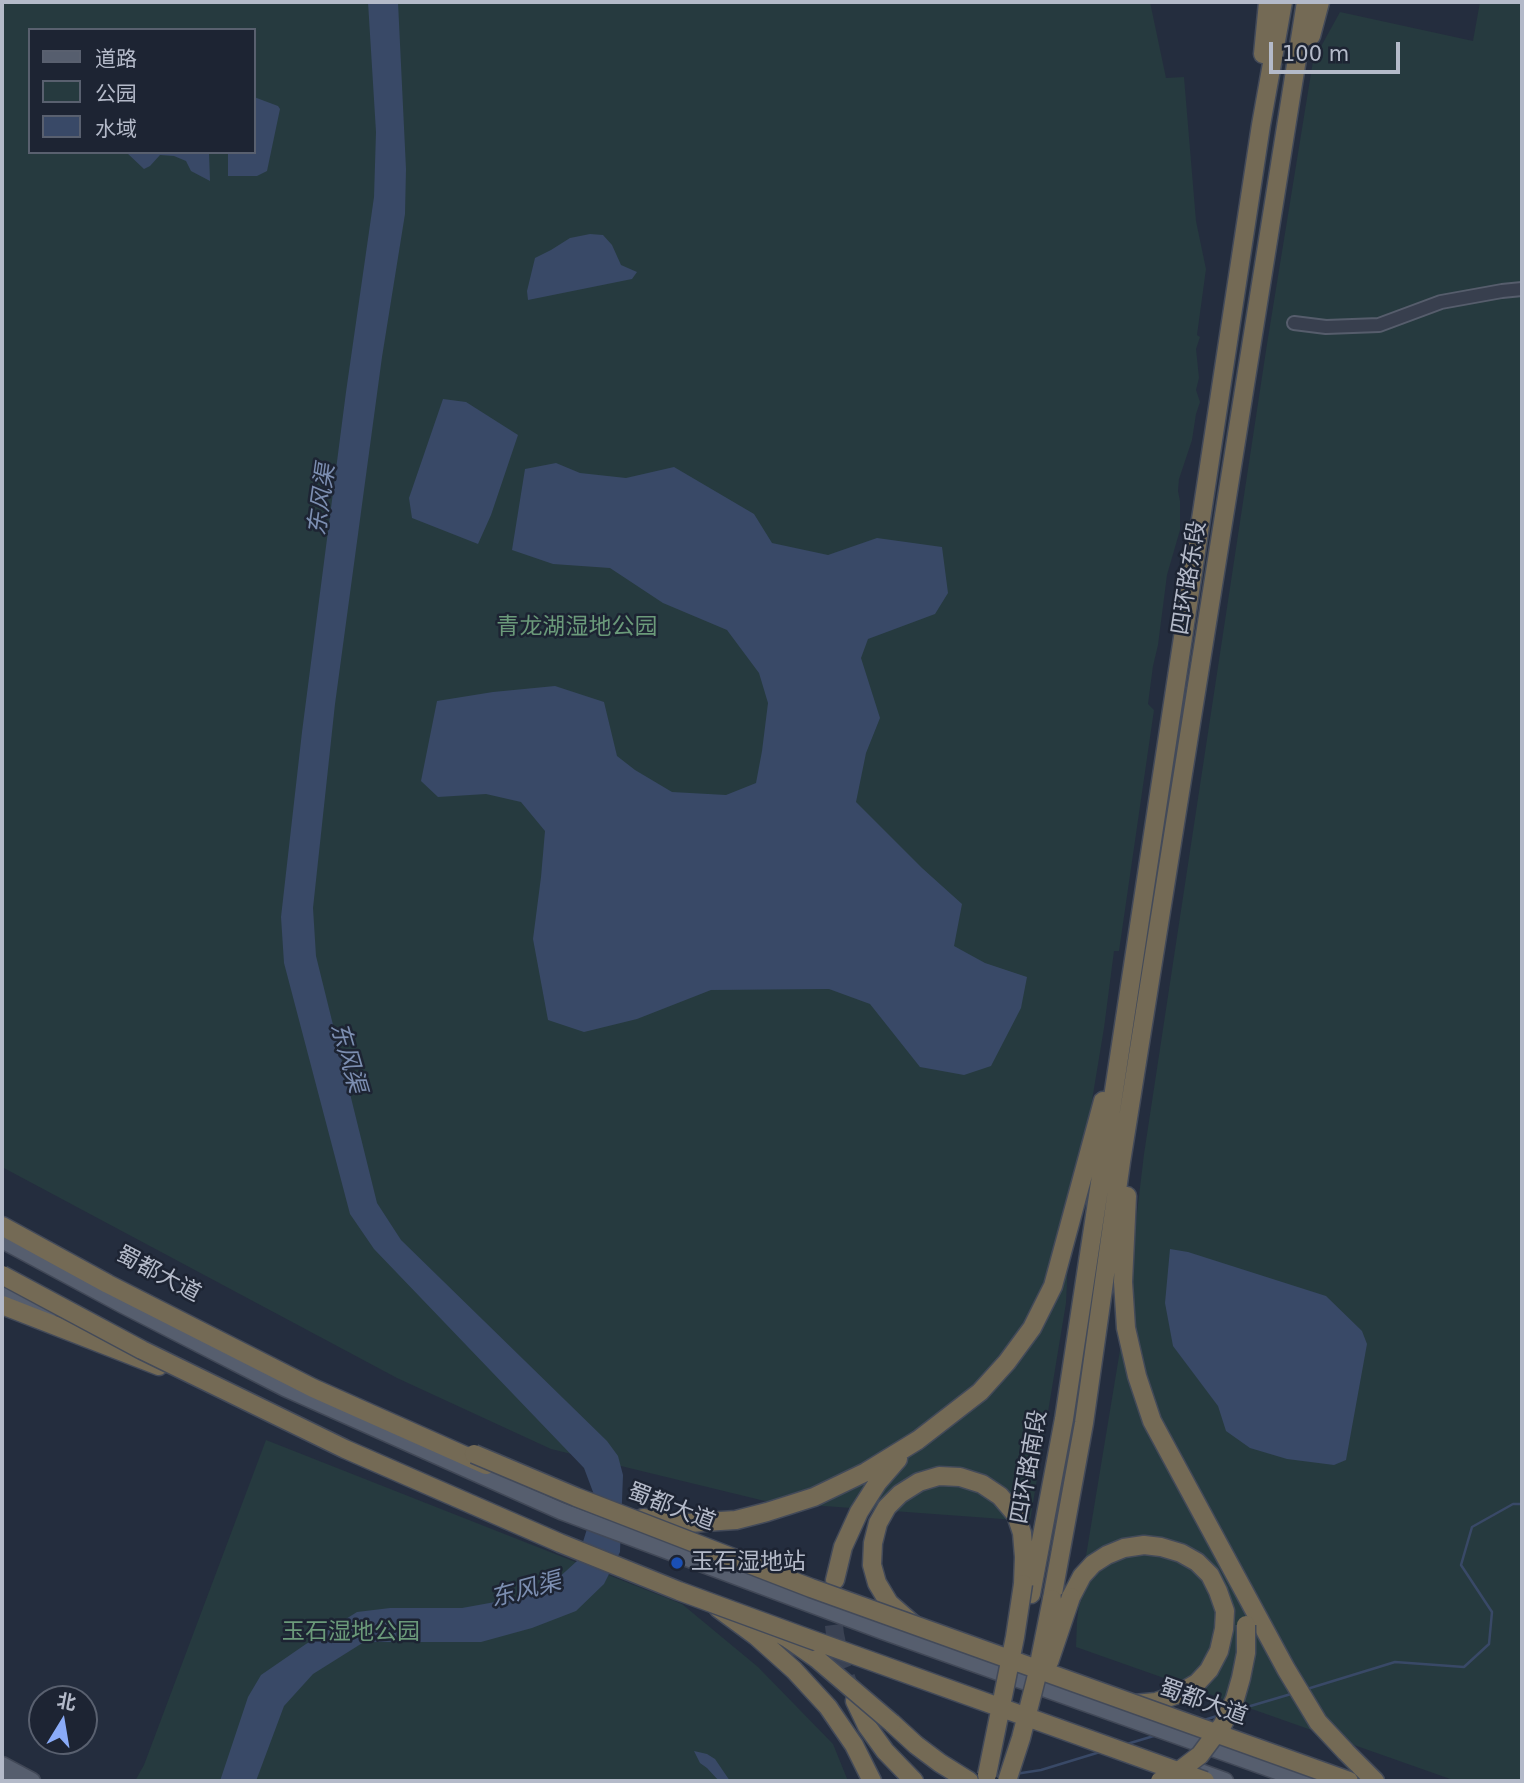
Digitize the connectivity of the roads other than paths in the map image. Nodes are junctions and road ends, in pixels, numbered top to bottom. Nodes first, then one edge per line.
1 (1268, 2) edge
2 (1283, 2) edge
3 (1306, 2) edge
4 (1320, 2) edge
5 (1287, 130) junction
6 (1248, 208) junction
7 (1522, 289) edge
8 (1294, 323) dead end
9 (1111, 1160) junction
10 (2, 1220) edge
11 (2, 1226) edge
12 (2, 1240) edge
13 (2, 1275) edge
14 (2, 1292) edge
15 (2, 1305) edge
16 (918, 1440) junction
17 (564, 1506) junction
18 (662, 1535) junction
19 (552, 1536) junction
20 (645, 1574) junction
21 (1235, 1577) junction
22 (835, 1580) tunnel mouth
23 (1027, 1589) junction
24 (715, 1606) junction
25 (927, 1634) junction
26 (855, 1701) tunnel mouth
27 (1123, 1705) junction
28 (1021, 1738) junction
29 (2, 1765) edge
30 (987, 1778) edge
31 (32, 1781) edge
32 (872, 1781) edge
33 (914, 1781) edge
34 (969, 1781) edge
35 (1007, 1781) edge
36 (1160, 1781) edge
37 (1205, 1781) edge
38 (1225, 1781) edge
39 (1305, 1781) edge
40 (1328, 1781) edge
41 (1349, 1781) edge
42 (1375, 1781) edge

1 - 6 highway
2 - 6 highway, 四环路东段
3 - 5 highway, 四环路东段
4 - 5 highway
5 - 9 highway, 四环路东段
6 - 9 highway, 四环路东段
7 - 8 street
9 - 16 highway
9 - 21 highway
9 - 23 highway, 四环路南段
9 - 28 highway, 四环路南段, bridge
10 - 41 highway, 蜀都大道, bridge
11 - 17 highway
12 - 17 main road
13 - 37 highway, bridge
14 - 19 main road
15 - 19 highway
16 - 18 highway
16 - 22 highway
17 - 18 main road
17 - 18 highway, bridge
18 - 25 highway
18 - 39 main road
19 - 20 highway, bridge
20 - 24 highway
20 - 38 main road
21 - 36 highway, bridge
21 - 42 highway
23 - 25 highway
23 - 30 highway, 四环路南段, bridge
24 - 32 highway
24 - 34 highway, bridge
25 - 27 highway
26 - 33 highway
27 - 28 highway, bridge
27 - 40 highway
28 - 35 highway, 四环路南段, bridge
29 - 31 main road

